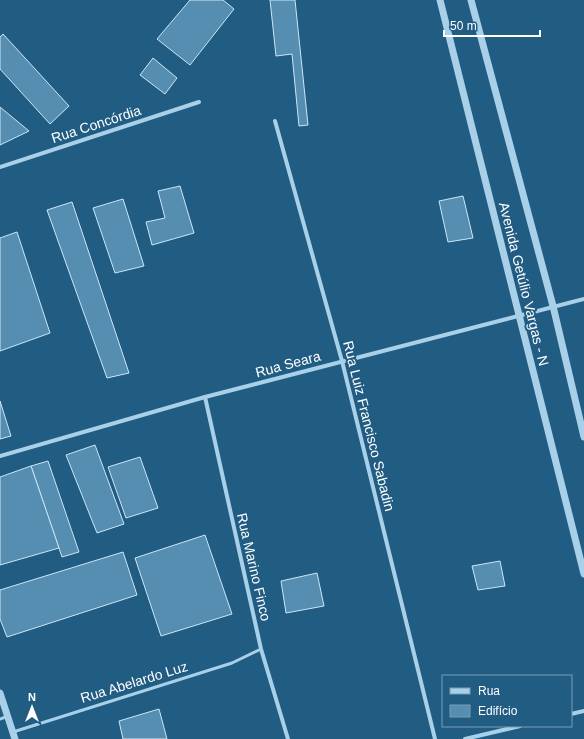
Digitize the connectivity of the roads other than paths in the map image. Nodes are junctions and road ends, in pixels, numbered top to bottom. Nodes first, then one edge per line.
1 (440, 0) edge
2 (471, 0) edge
3 (199, 102) dead end
4 (275, 121) dead end
5 (0, 167) edge
6 (584, 299) edge
7 (554, 306) junction
8 (519, 315) junction
9 (342, 361) junction
10 (205, 397) junction
11 (584, 437) edge
12 (0, 456) edge
13 (584, 574) edge
14 (261, 649) junction
15 (0, 693) edge
16 (584, 711) edge
17 (572, 714) edge
18 (8, 716) junction
19 (0, 719) edge
20 (516, 727) edge
21 (14, 735) edge
22 (288, 739) edge
23 (435, 739) edge
24 (466, 739) edge

1 - 8 street, Avenida Getúlio Vargas - N
2 - 7 street, Avenida Getúlio Vargas - N
3 - 5 street, Rua Concórdia
4 - 9 street, Rua Luiz Francisco Sabadin
6 - 7 street, Rua Seara
7 - 8 street, Rua Seara
7 - 11 street, Avenida Getúlio Vargas - N
8 - 9 street, Rua Seara
8 - 13 street, Avenida Getúlio Vargas - N
9 - 10 street, Rua Seara
9 - 23 street, Rua Luiz Francisco Sabadin
10 - 12 street, Rua Seara
10 - 14 street, Rua Marino Finco
14 - 21 lane, Rua Abelardo Luz
14 - 22 street, Rua Marino Finco
15 - 18 street
16 - 17 street
18 - 19 lane
18 - 21 street
20 - 24 street

